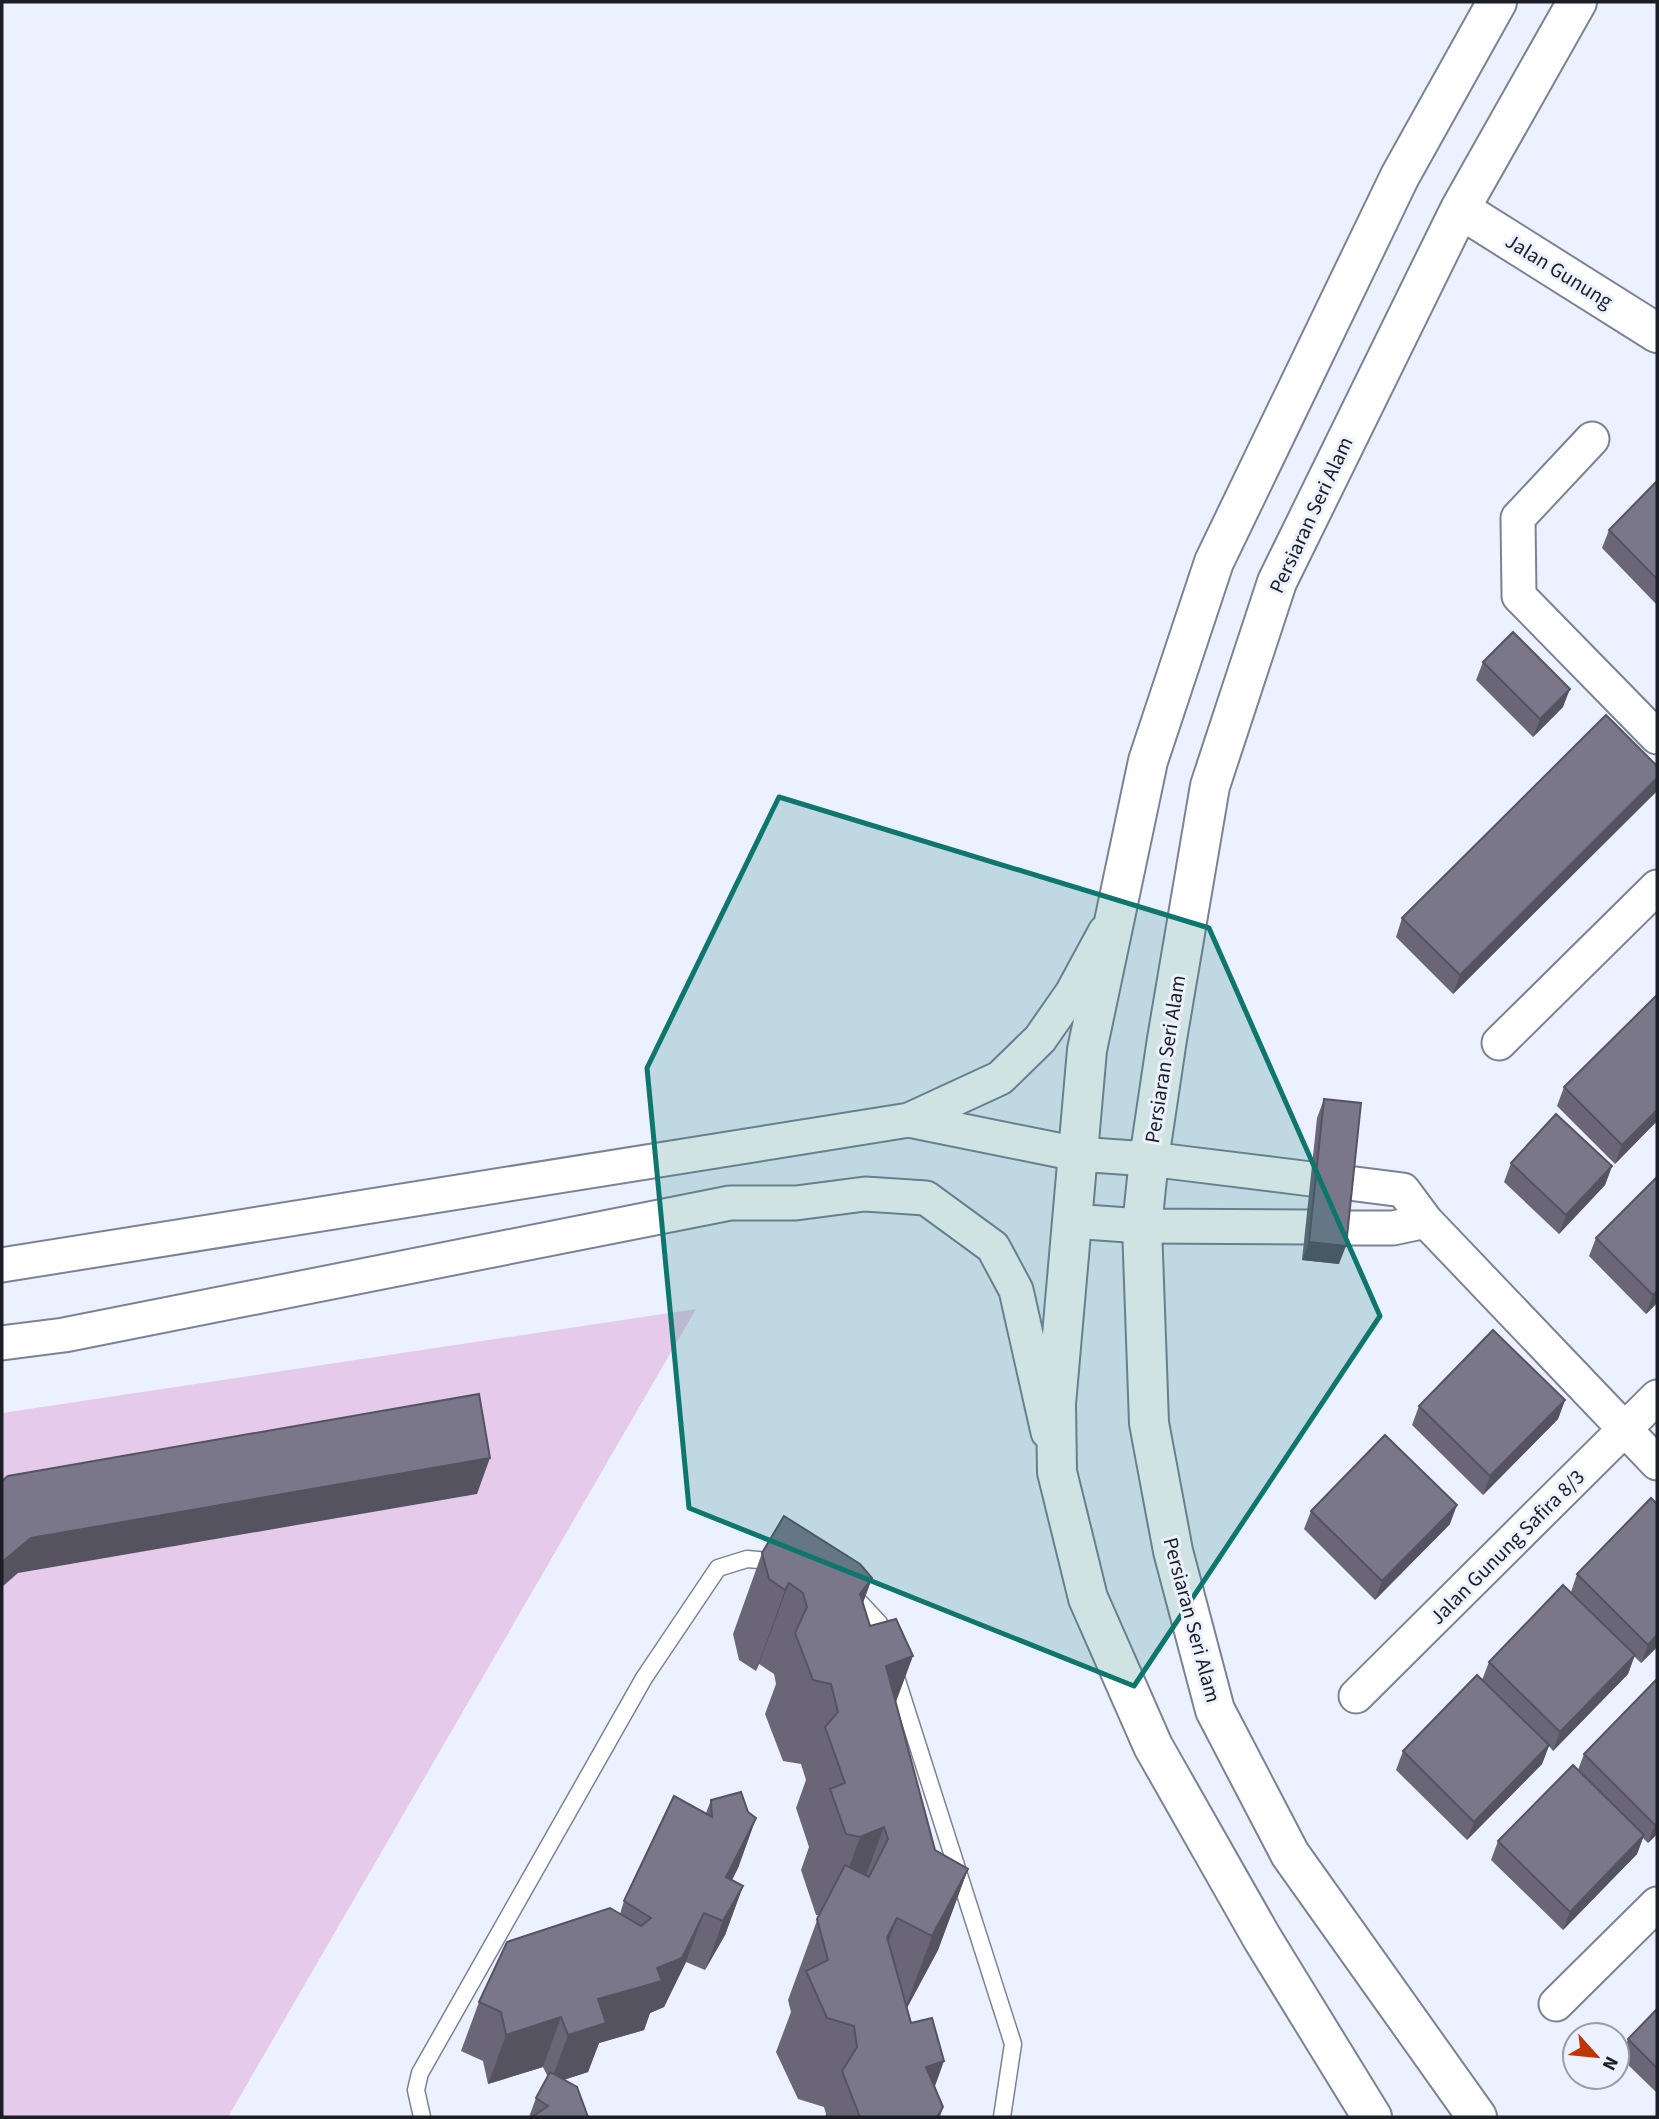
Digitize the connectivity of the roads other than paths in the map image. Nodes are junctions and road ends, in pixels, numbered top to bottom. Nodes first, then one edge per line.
1 (1497, 2) edge
2 (1577, 2) edge
3 (1460, 209) junction
4 (1657, 333) edge
5 (1592, 439) dead end
6 (1657, 737) edge
7 (1657, 887) edge
8 (1116, 911) junction
9 (1499, 1043) dead end
10 (909, 1120) junction
11 (1077, 1154) junction
12 (1149, 1158) junction
13 (1348, 1183) edge
14 (1071, 1221) junction
15 (1426, 1221) junction
16 (1142, 1226) junction
17 (1345, 1228) edge
18 (2, 1265) edge
19 (2, 1343) edge
20 (1657, 1397) edge
21 (1625, 1429) junction
22 (1657, 1463) edge
23 (1057, 1472) junction
24 (800, 1564) edge
25 (835, 1576) edge
26 (1356, 1696) dead end
27 (1657, 1903) edge
28 (1556, 2004) dead end
29 (422, 2117) edge
30 (1002, 2117) edge
31 (1372, 2117) edge
32 (1477, 2117) edge

1 - 8 main road
2 - 3 main road, Persiaran Seri Alam
3 - 4 main road, Jalan Gunung
3 - 12 main road, Persiaran Seri Alam
5 - 6 street
7 - 9 street
8 - 10 street
8 - 11 main road
10 - 11 street
10 - 18 street
11 - 12 street
11 - 14 main road
12 - 16 main road, Persiaran Seri Alam
12 - 16 street
13 - 15 street
14 - 16 street
14 - 23 main road
15 - 17 street
15 - 21 street
16 - 32 main road, Persiaran Seri Alam
19 - 23 street
20 - 21 street, Jalan Gunung Safira 8/3
21 - 22 street
21 - 26 street, Jalan Gunung Safira 8/3
23 - 31 main road
24 - 29 lane
25 - 30 lane
27 - 28 street

